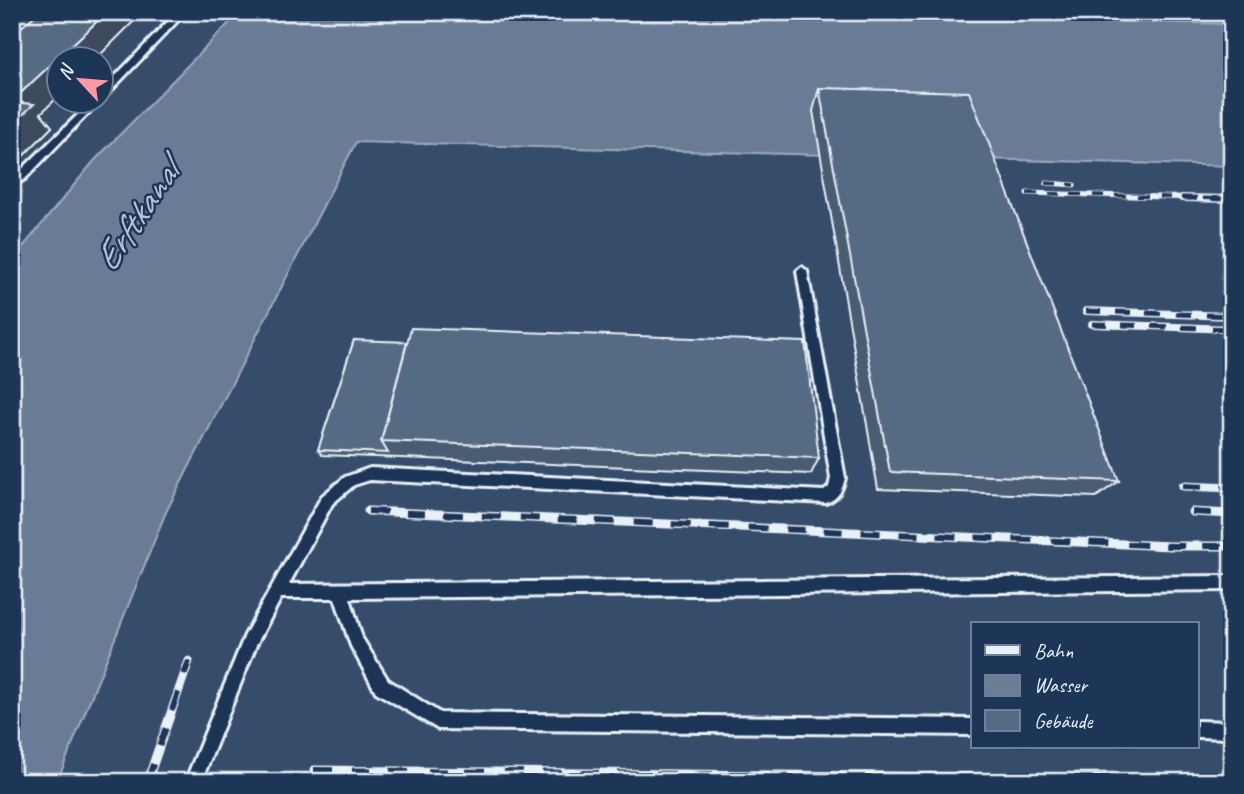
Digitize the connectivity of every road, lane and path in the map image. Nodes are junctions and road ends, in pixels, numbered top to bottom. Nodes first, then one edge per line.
1 (182, 12) edge
2 (116, 80) edge
3 (81, 116) edge
4 (12, 184) edge
5 (802, 271) dead end
6 (1232, 583) edge
7 (340, 590) junction
8 (276, 591) junction
9 (971, 727) edge
10 (1198, 729) edge
11 (1232, 730) edge
12 (193, 782) edge

1 - 2 lane
3 - 4 lane
5 - 8 lane
6 - 7 lane
7 - 8 lane
7 - 9 lane
8 - 12 lane
10 - 11 lane

